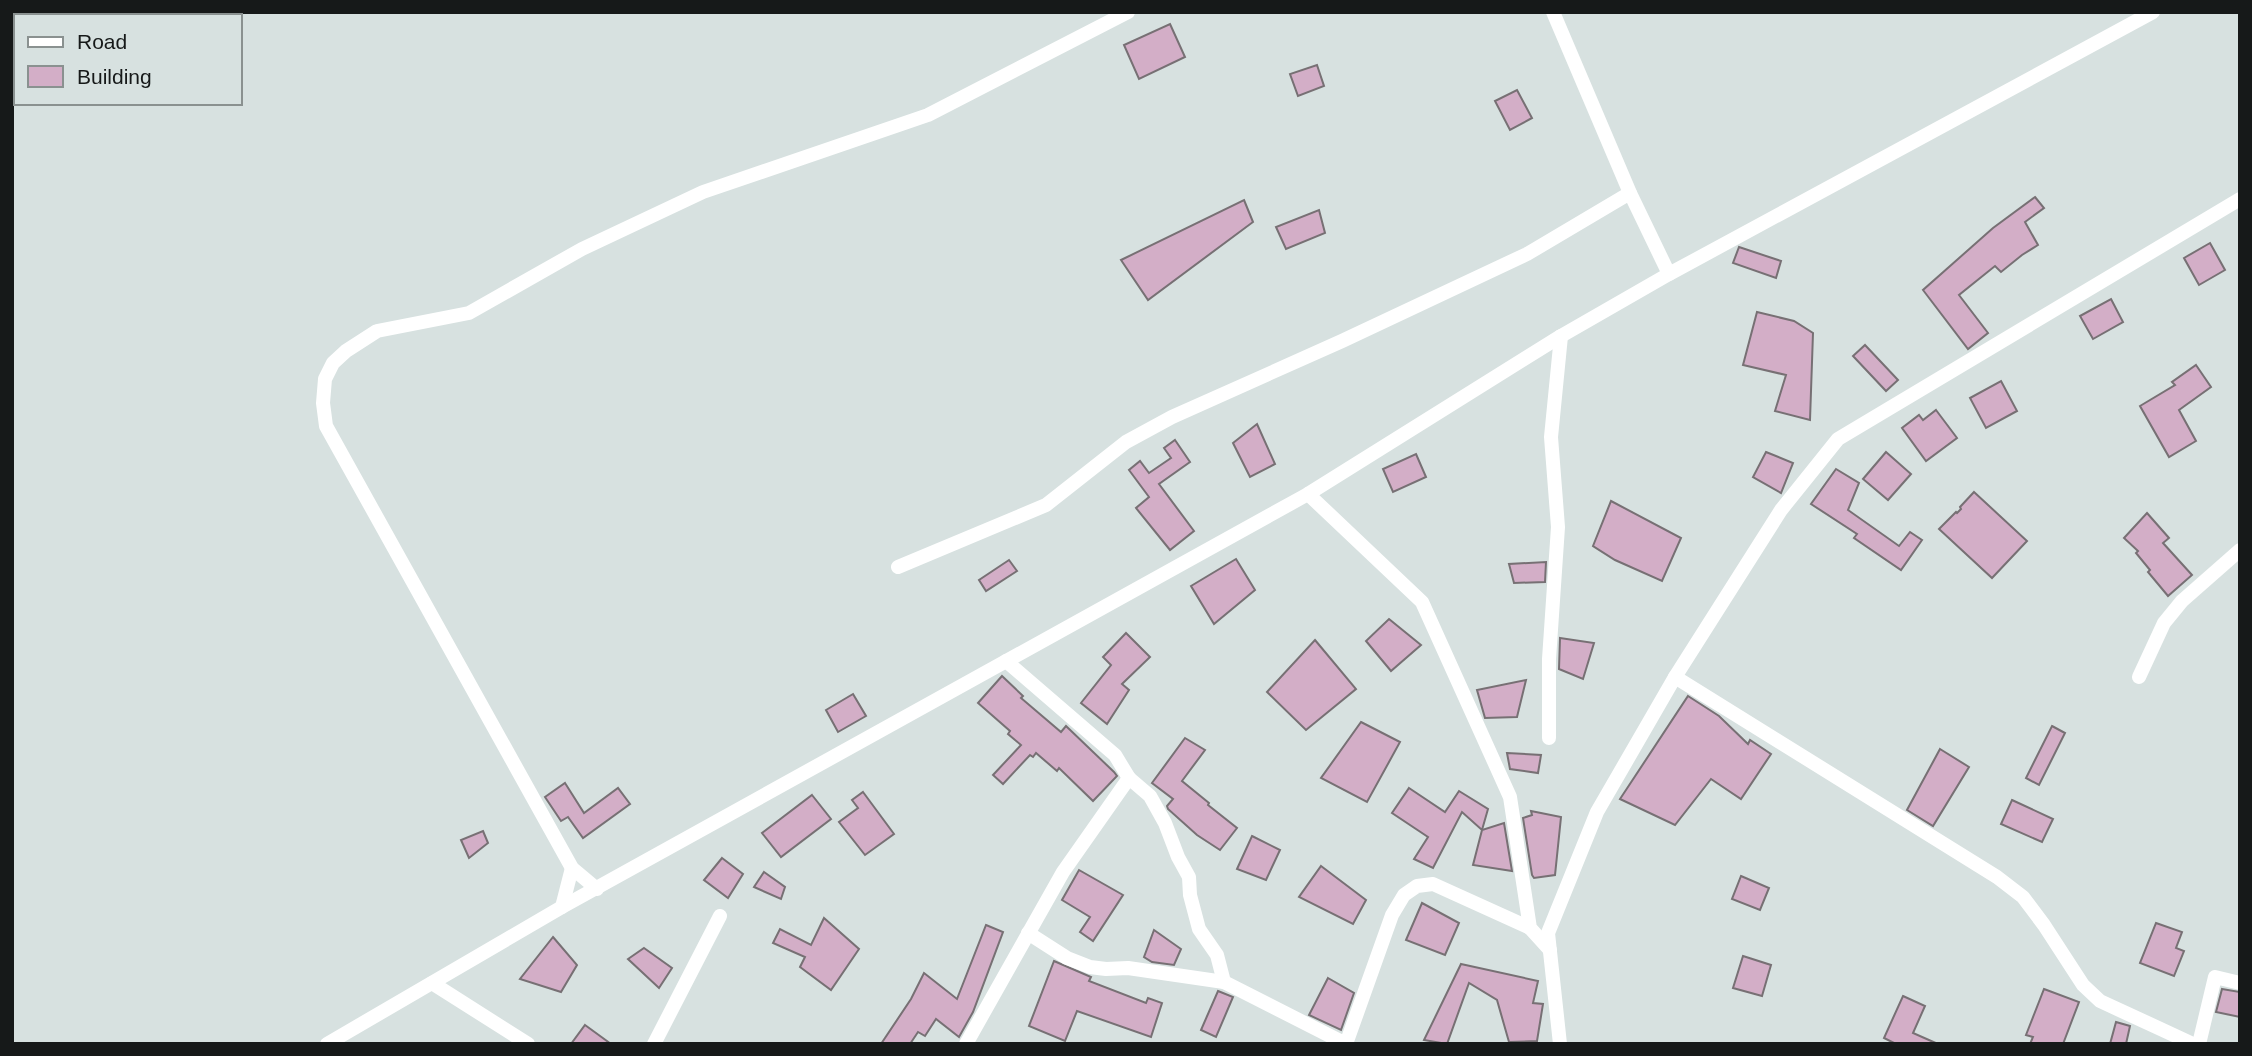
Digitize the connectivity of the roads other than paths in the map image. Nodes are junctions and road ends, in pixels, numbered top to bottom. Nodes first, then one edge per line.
1 (1128, 12) edge
2 (1553, 12) edge
3 (2153, 12) edge
4 (1630, 193) junction
5 (2240, 199) edge
6 (1669, 274) junction
7 (1561, 336) junction
8 (1308, 494) junction
9 (2240, 550) edge
10 (898, 567) dead end
11 (1006, 661) junction
12 (1675, 677) junction
13 (2139, 677) dead end
14 (1549, 738) dead end
15 (1129, 778) junction
16 (572, 868) junction
17 (597, 889) junction
18 (562, 908) junction
19 (720, 916) dead end
20 (1530, 928) junction
21 (1028, 933) junction
22 (1550, 950) junction
23 (1224, 982) junction
24 (2240, 983) edge
25 (432, 984) junction
26 (327, 1044) edge
27 (528, 1044) edge
28 (654, 1044) edge
29 (966, 1044) edge
30 (1346, 1044) edge
31 (1560, 1044) edge
32 (2193, 1044) edge
33 (2199, 1044) edge

1 - 16 street
2 - 4 street
3 - 6 street
4 - 6 street
4 - 10 street
5 - 12 street
6 - 7 street
7 - 8 street
7 - 14 street
8 - 11 street
8 - 20 street
9 - 13 street
11 - 15 street
11 - 17 street
12 - 22 street
12 - 32 street
15 - 21 street
15 - 23 street
16 - 17 street
16 - 18 street
17 - 18 street
18 - 25 street
19 - 28 street
20 - 22 street
20 - 30 street
21 - 23 street
21 - 29 street
22 - 31 street
23 - 30 street
24 - 33 street
25 - 26 street
25 - 27 street

